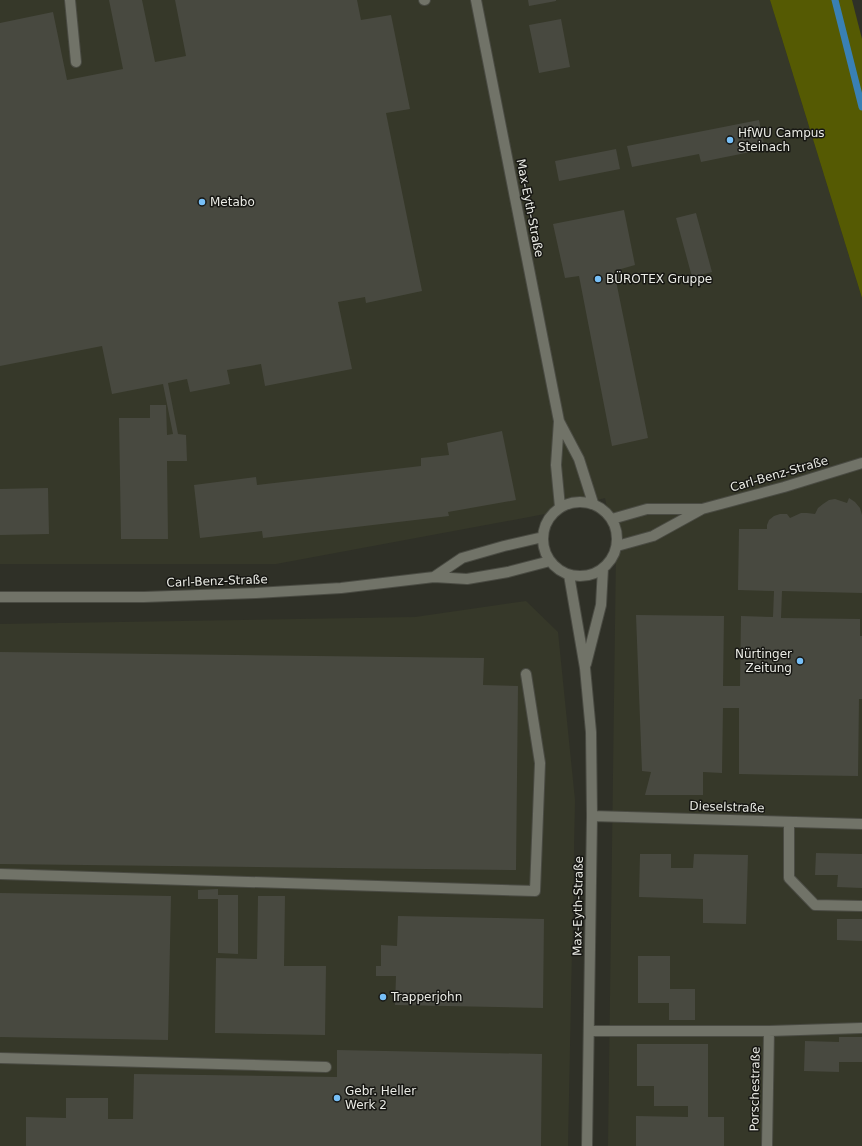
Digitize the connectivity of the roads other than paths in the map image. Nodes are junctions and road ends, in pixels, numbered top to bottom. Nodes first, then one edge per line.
1 (70, 0) edge
2 (476, 0) edge
3 (76, 62) dead end
4 (559, 421) junction
5 (862, 464) edge
6 (594, 503) junction
7 (560, 507) junction
8 (702, 509) junction
9 (612, 519) junction
10 (543, 537) junction
11 (617, 546) junction
12 (550, 561) junction
13 (603, 568) junction
14 (569, 575) junction
15 (434, 577) junction
16 (0, 597) edge
17 (585, 668) junction
18 (526, 674) dead end
19 (592, 816) junction
20 (789, 822) junction
21 (862, 824) edge
22 (0, 874) edge
23 (862, 906) edge
24 (862, 1028) edge
25 (589, 1031) junction
26 (768, 1031) junction
27 (0, 1058) edge
28 (326, 1066) dead end
29 (587, 1146) edge
30 (767, 1146) edge

1 - 3 street
2 - 4 street, Max-Eyth-Straße
4 - 6 street, Max-Eyth-Straße
4 - 7 street, Max-Eyth-Straße
5 - 8 street, Carl-Benz-Straße
6 - 7 street
6 - 9 street
7 - 10 street
8 - 9 street, Carl-Benz-Straße
8 - 11 street, Carl-Benz-Straße
9 - 11 street
10 - 12 street
10 - 15 street, Carl-Benz-Straße
11 - 13 street
12 - 14 street
12 - 15 street, Carl-Benz-Straße
13 - 14 street
13 - 17 street, Max-Eyth-Straße
14 - 17 street, Max-Eyth-Straße
15 - 16 street, Carl-Benz-Straße
17 - 19 street, Max-Eyth-Straße
18 - 22 street
19 - 20 street, Dieselstraße
19 - 25 street, Max-Eyth-Straße
20 - 21 street, Dieselstraße
20 - 23 street
24 - 26 street
25 - 26 street
25 - 29 street, Max-Eyth-Straße
26 - 30 street, Porschestraße
27 - 28 street

